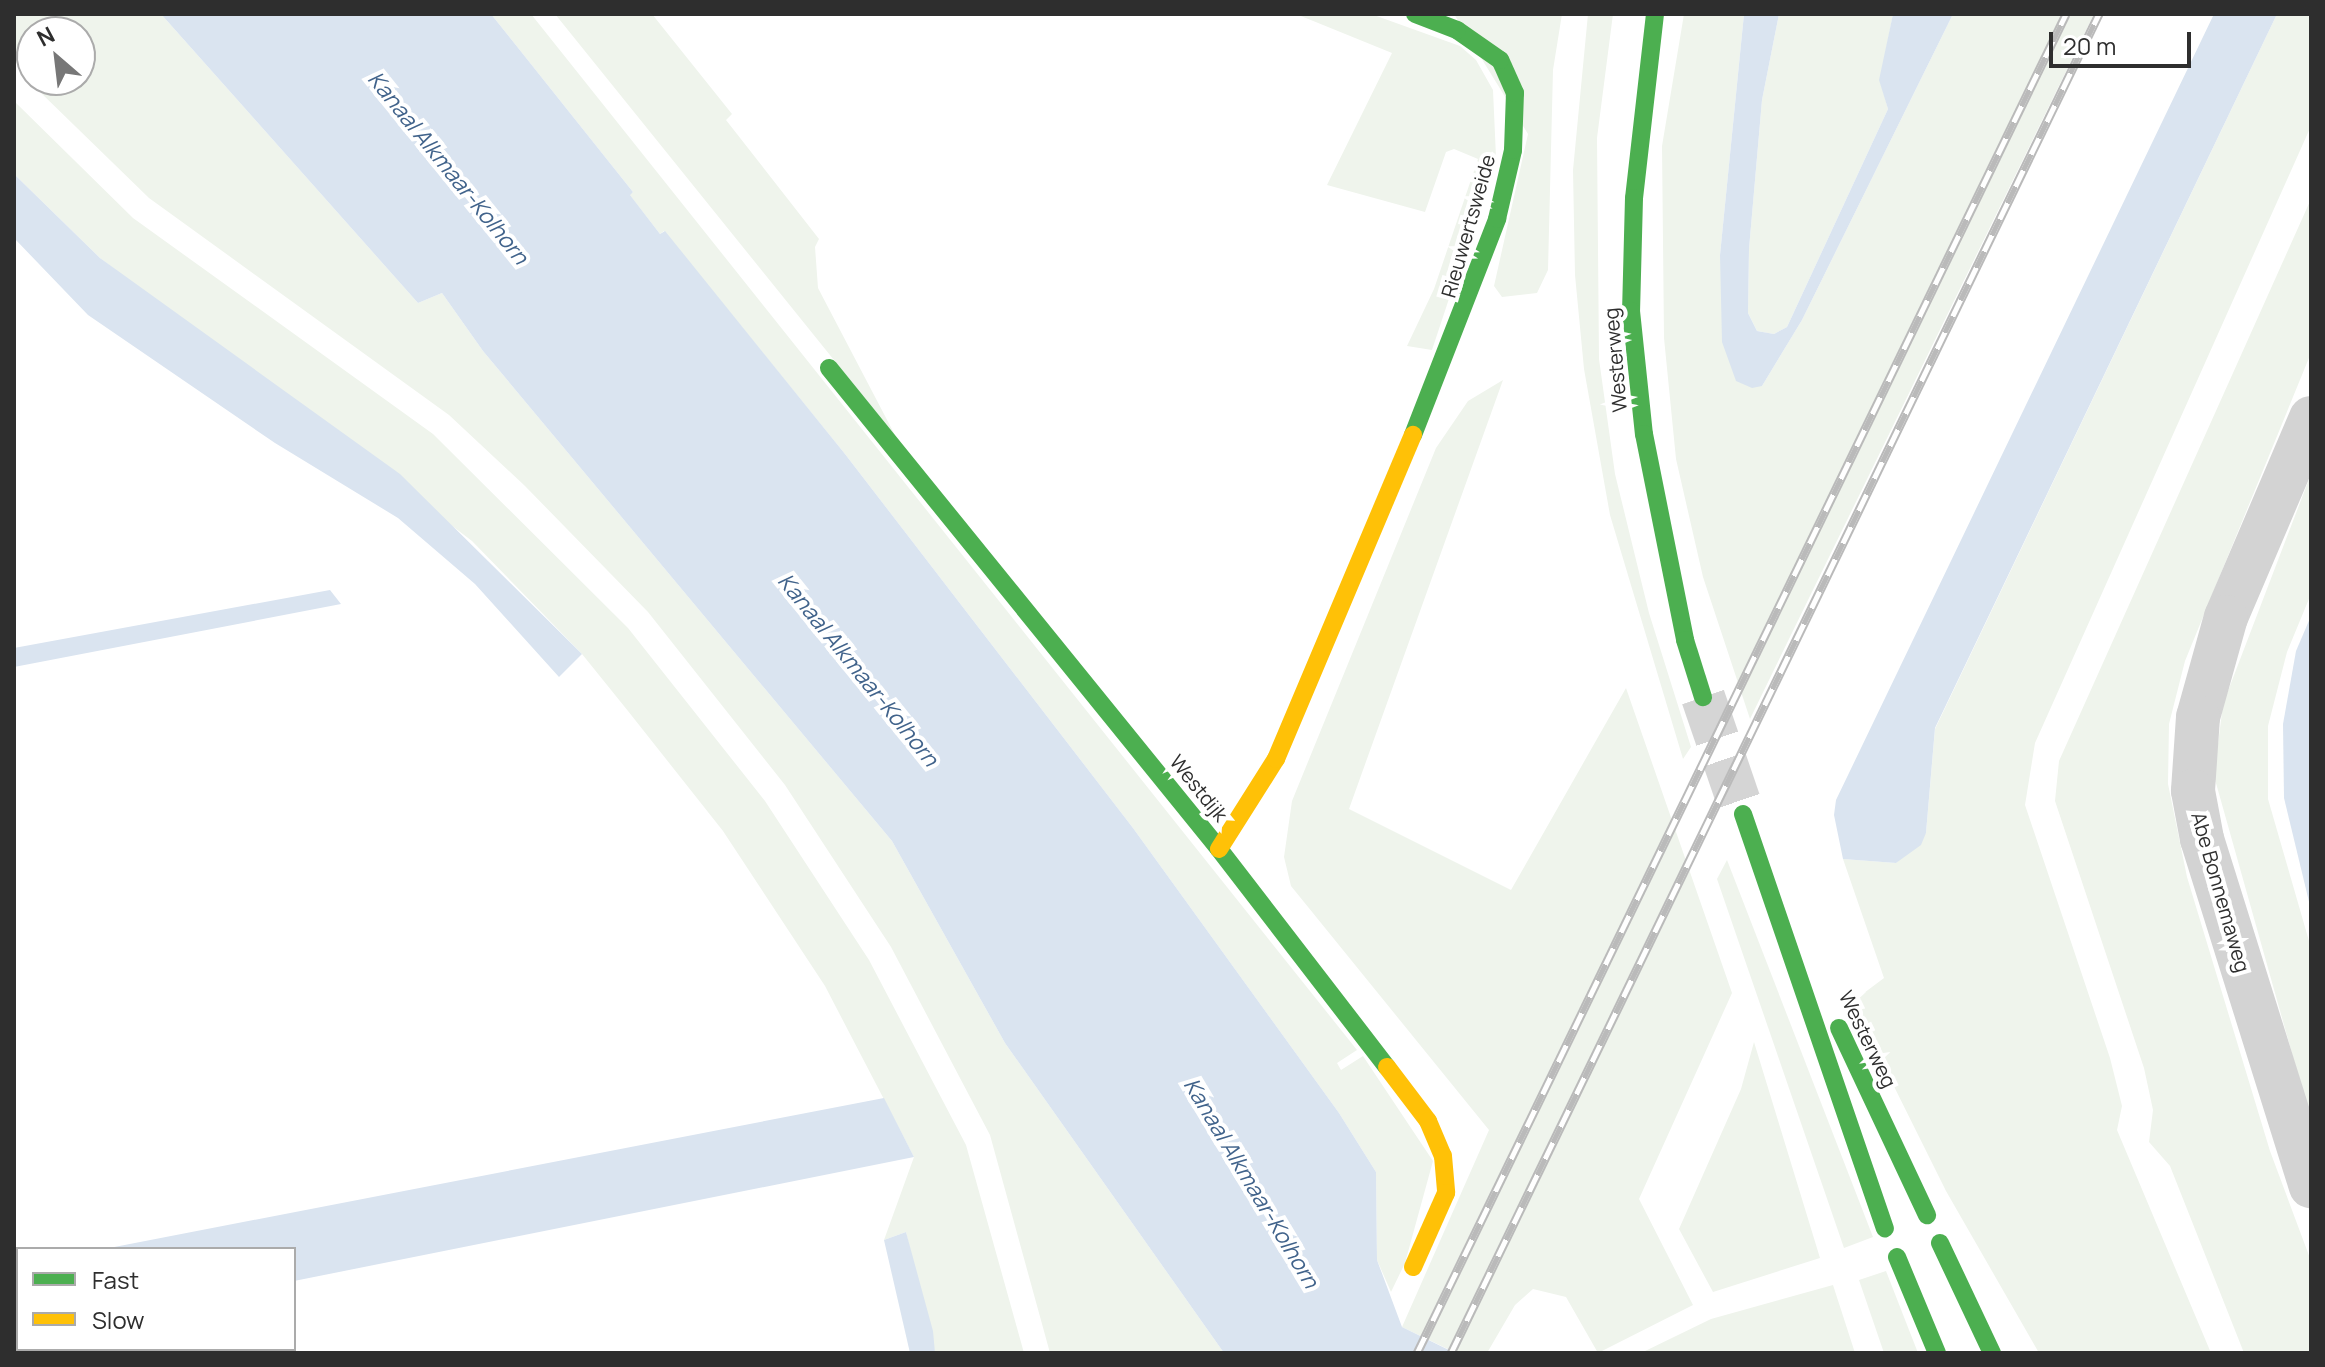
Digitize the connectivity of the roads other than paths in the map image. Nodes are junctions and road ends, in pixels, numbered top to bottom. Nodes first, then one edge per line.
1 (1415, 14) edge
2 (1655, 14) edge
3 (829, 368) dead end
4 (2311, 418) edge
5 (1703, 697) tunnel mouth
6 (1743, 814) tunnel mouth
7 (1219, 849) junction
8 (1767, 882) junction
9 (2311, 1186) edge
10 (1927, 1215) dead end
11 (1885, 1228) dead end
12 (1940, 1243) dead end
13 (1897, 1257) dead end
14 (1413, 1267) dead end
15 (1937, 1353) edge
16 (1992, 1353) edge

1 - 7 street, Rieuwertsweide
2 - 5 street, Westerweg
3 - 7 street, Westdijk
4 - 9 street, Abe Bonnemaweg
6 - 8 street, Westerweg
7 - 14 street, Westdijk
8 - 10 street, Westerweg
8 - 11 street, Westerweg
12 - 16 street
13 - 15 street

